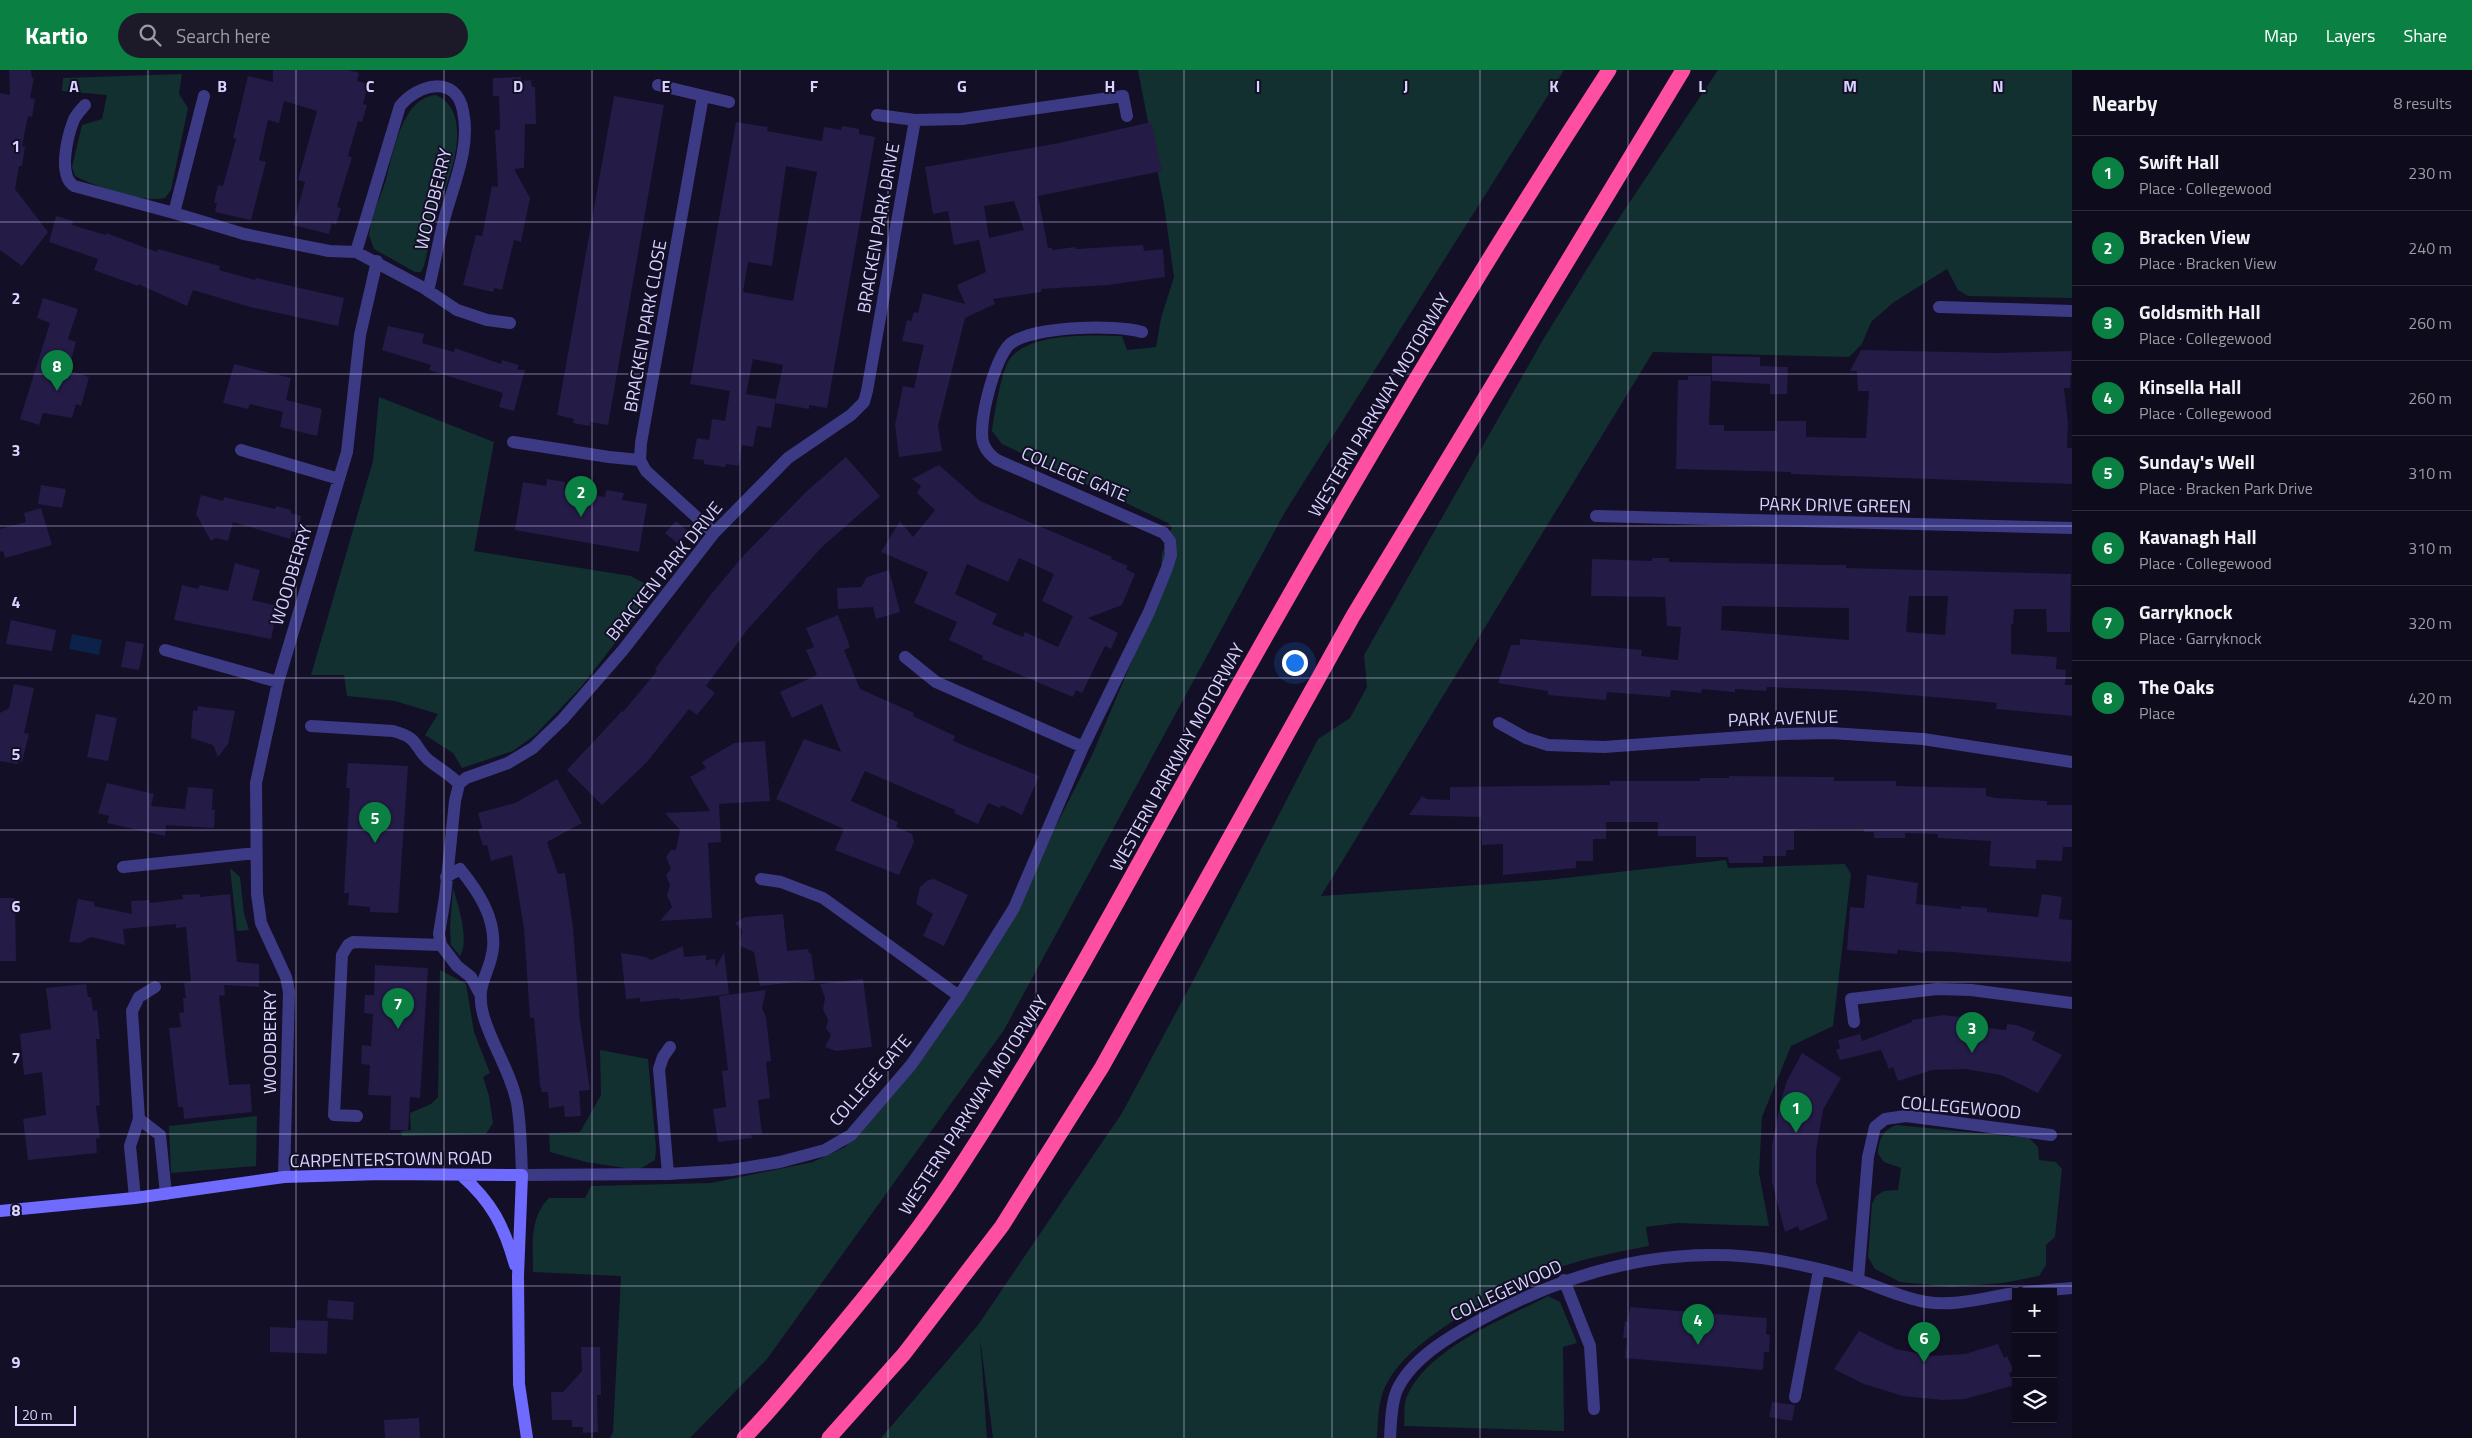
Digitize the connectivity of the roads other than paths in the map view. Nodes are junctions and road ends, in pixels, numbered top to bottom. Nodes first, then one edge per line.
1 (1609, 70) edge
2 (1683, 70) edge
3 (658, 85) dead end
4 (204, 96) dead end
5 (703, 96) junction
6 (730, 102) dead end
7 (85, 105) dead end
8 (877, 115) dead end
9 (1127, 116) dead end
10 (915, 120) junction
11 (174, 213) junction
12 (356, 252) junction
13 (377, 262) junction
14 (428, 291) junction
15 (1939, 307) dead end
16 (2072, 311) edge
17 (510, 323) dead end
18 (1142, 332) dead end
19 (513, 442) dead end
20 (241, 450) dead end
21 (640, 460) junction
22 (339, 479) junction
23 (1596, 516) dead end
24 (2072, 528) edge
25 (714, 533) junction
26 (165, 650) dead end
27 (904, 658) dead end
28 (278, 682) junction
29 (1499, 723) dead end
30 (311, 726) dead end
31 (1084, 748) junction
32 (2072, 762) edge
33 (460, 784) junction
34 (256, 853) junction
35 (123, 867) dead end
36 (446, 877) junction
37 (761, 880) dead end
38 (441, 945) junction
39 (155, 988) dead end
40 (480, 994) junction
41 (959, 996) junction
42 (2072, 1003) edge
43 (1854, 1022) dead end
44 (670, 1047) dead end
45 (357, 1116) dead end
46 (139, 1119) junction
47 (2051, 1135) dead end
48 (668, 1174) junction
49 (461, 1175) junction
50 (522, 1175) junction
51 (284, 1177) junction
52 (166, 1194) junction
53 (135, 1198) junction
54 (0, 1210) edge
55 (1819, 1270) junction
56 (518, 1276) junction
57 (1564, 1280) junction
58 (1858, 1280) junction
59 (2072, 1288) edge
60 (2057, 1289) edge
61 (2012, 1294) edge
62 (1795, 1397) dead end
63 (1594, 1410) dead end
64 (527, 1438) edge
65 (744, 1438) edge
66 (829, 1438) edge
67 (1390, 1438) edge

1 - 65 highway, WESTERN PARKWAY MOTORWAY
2 - 66 highway
3 - 5 street
4 - 11 street
5 - 6 street
5 - 21 street, BRACKEN PARK CLOSE
7 - 11 street
8 - 10 street, BRACKEN PARK DRIVE
9 - 10 street, BRACKEN PARK DRIVE
10 - 25 street, BRACKEN PARK DRIVE
11 - 12 street
12 - 13 street
12 - 14 street, WOODBERRY
13 - 14 street
13 - 22 street, WOODBERRY
14 - 17 street
15 - 16 street
18 - 31 street, COLLEGE GATE
19 - 21 street
20 - 22 street
21 - 25 street
22 - 28 street, WOODBERRY
23 - 24 street, PARK DRIVE GREEN
25 - 33 street, BRACKEN PARK DRIVE
26 - 28 street
27 - 31 street
28 - 34 street, WOODBERRY
29 - 32 street, PARK AVENUE
30 - 33 street
31 - 41 street, COLLEGE GATE
33 - 36 street
34 - 35 street
34 - 51 street, WOODBERRY
36 - 38 street
36 - 40 street
37 - 41 street
38 - 40 street
38 - 45 street
39 - 46 street
40 - 50 street
41 - 48 street, COLLEGE GATE
42 - 43 street
44 - 48 street
46 - 52 street
46 - 53 street
47 - 58 street, COLLEGEWOOD
48 - 50 street, COLLEGE GATE
49 - 50 street, CARPENTERSTOWN ROAD
49 - 51 street, CARPENTERSTOWN ROAD
49 - 56 street
50 - 56 street
51 - 52 street, CARPENTERSTOWN ROAD
52 - 53 street, CARPENTERSTOWN ROAD
53 - 54 street, CARPENTERSTOWN ROAD
55 - 57 street, COLLEGEWOOD
55 - 58 street, COLLEGEWOOD
55 - 62 street
56 - 64 street
57 - 63 street
57 - 67 street, COLLEGEWOOD
58 - 61 street, COLLEGEWOOD
59 - 60 street

